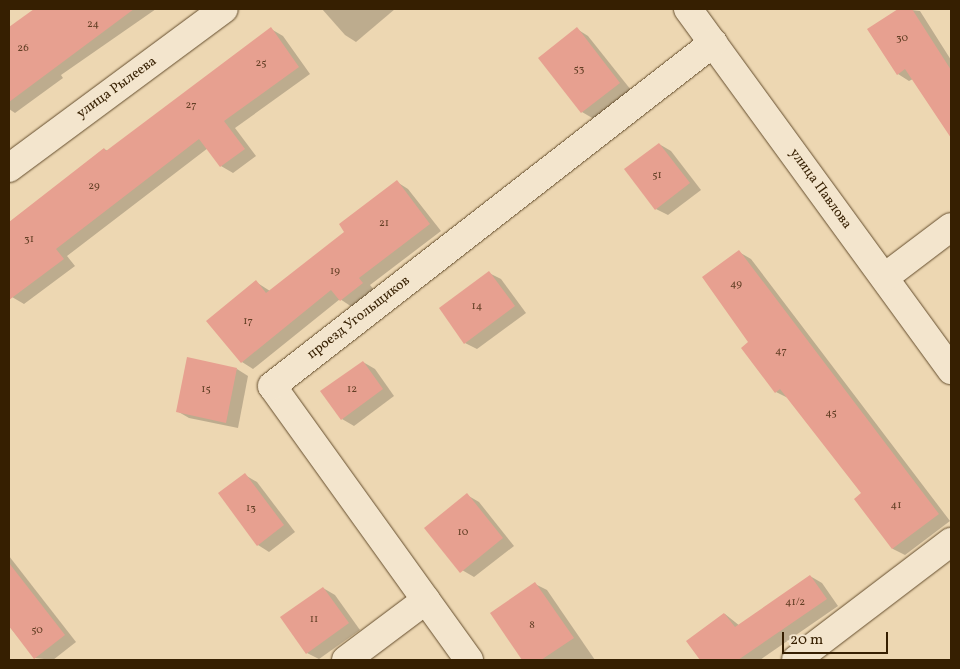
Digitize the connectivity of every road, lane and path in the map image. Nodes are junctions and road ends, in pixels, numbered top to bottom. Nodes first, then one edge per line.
1 (224, 9) edge
2 (688, 9) edge
3 (713, 44) junction
4 (9, 168) edge
5 (951, 227) edge
6 (884, 277) junction
7 (951, 370) edge
8 (951, 542) edge
9 (426, 600) junction
10 (346, 660) edge
11 (469, 660) edge
12 (796, 660) edge

1 - 4 street, улица Рылеева
2 - 3 street, улица Павлова
3 - 6 street, улица Павлова
3 - 9 street, проезд Угольщиков
5 - 6 street
6 - 7 street, улица Павлова
8 - 12 street
9 - 10 street
9 - 11 street, проезд Угольщиков

